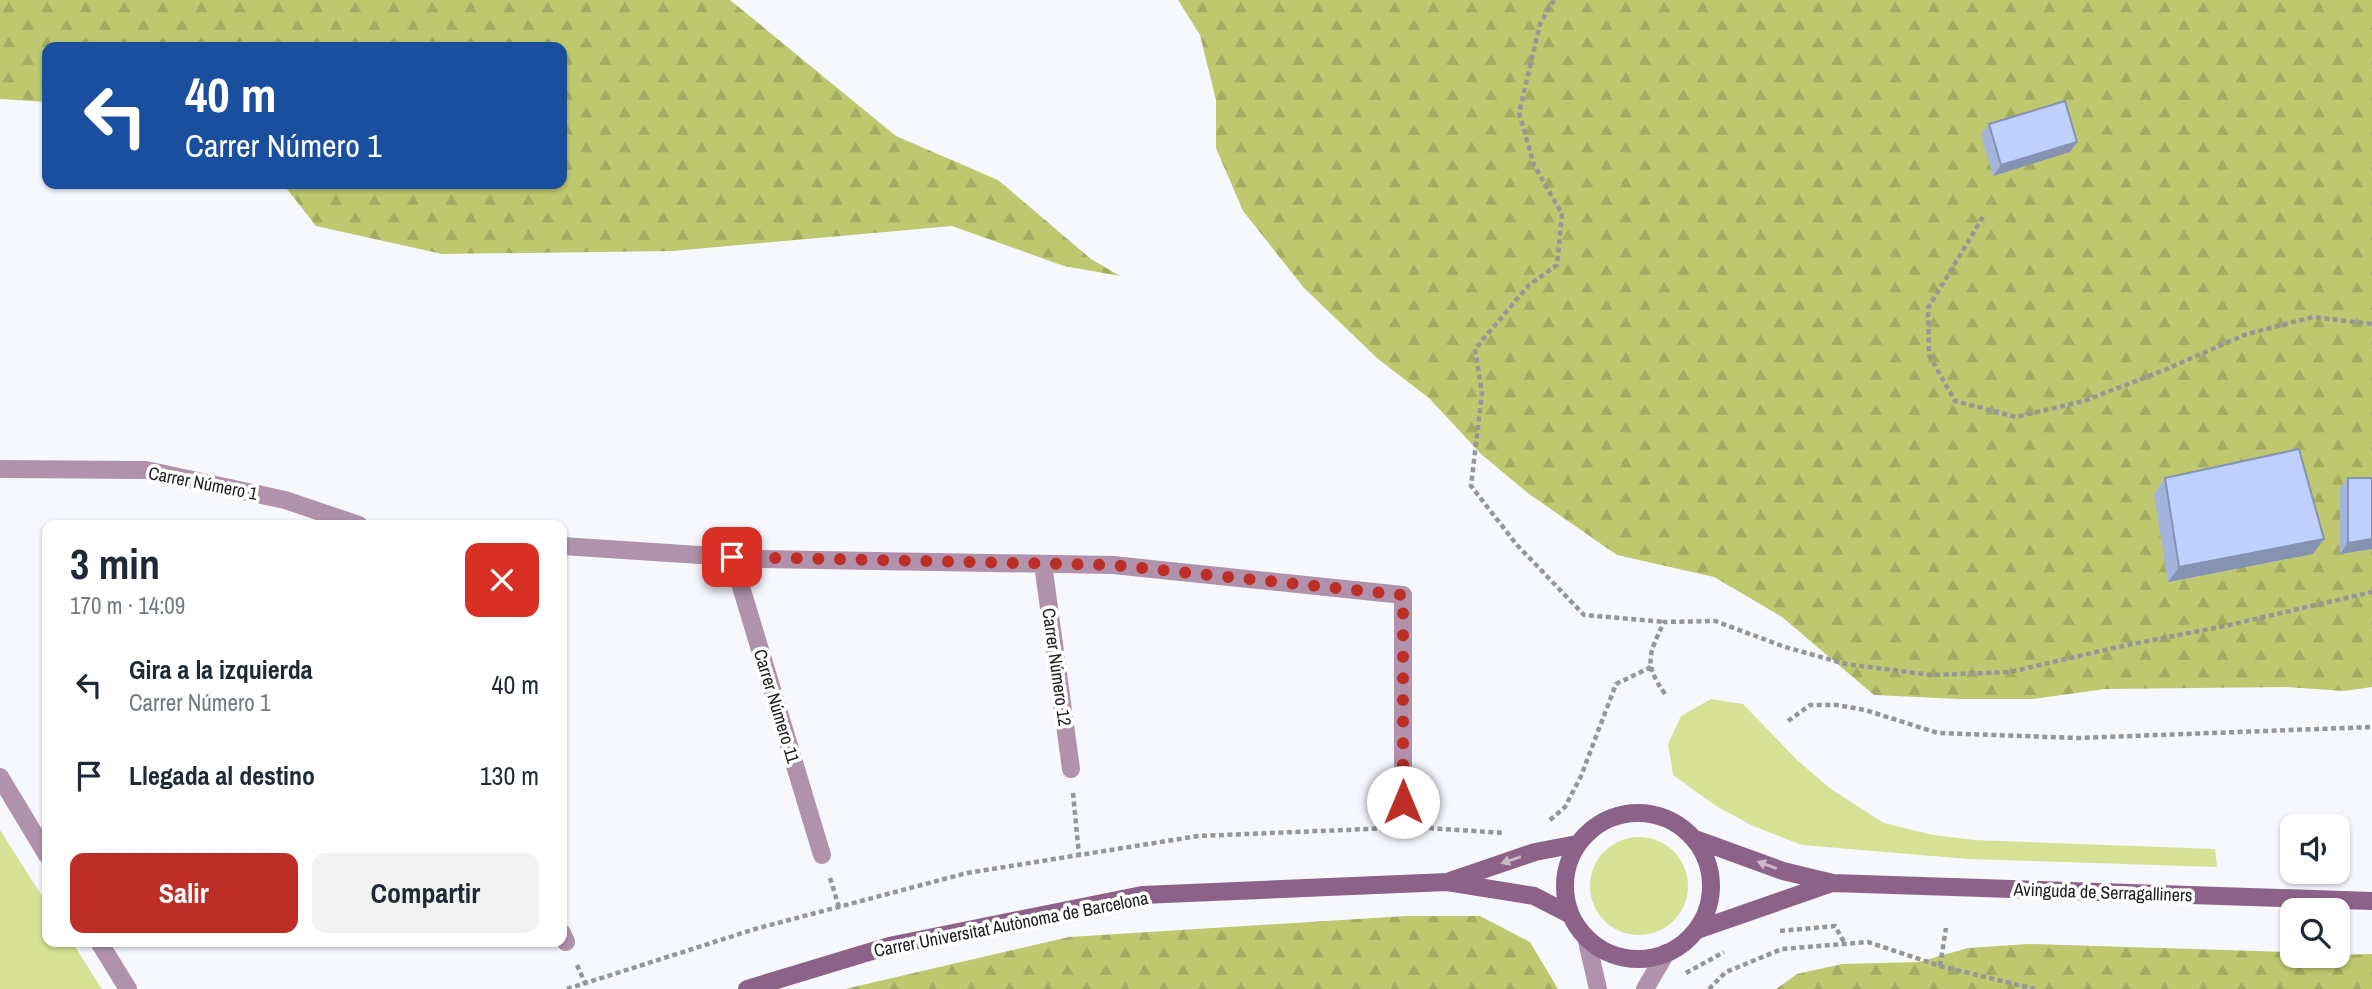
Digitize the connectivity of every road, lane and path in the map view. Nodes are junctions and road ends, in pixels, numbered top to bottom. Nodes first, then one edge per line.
1 (1554, 0) edge
2 (1983, 217) dead end
3 (2372, 324) edge
4 (0, 469) edge
5 (344, 520) edge
6 (567, 546) edge
7 (732, 557) junction
8 (1044, 564) junction
9 (2372, 592) edge
10 (1667, 622) junction
11 (1651, 667) junction
12 (1665, 694) dead end
13 (1788, 721) dead end
14 (2372, 727) edge
15 (1071, 769) joint
16 (0, 777) edge
17 (1403, 802) dead end
18 (1549, 821) dead end
19 (1507, 834) dead end
20 (1695, 839) junction
21 (1577, 845) junction
22 (42, 847) edge
23 (822, 855) dead end
24 (1079, 855) junction
25 (1447, 882) junction
26 (1833, 883) junction
27 (2372, 901) edge
28 (1571, 915) junction
29 (1945, 929) dead end
30 (1697, 930) junction
31 (1770, 932) dead end
32 (1586, 937) junction
33 (1845, 944) junction
34 (1733, 946) dead end
35 (102, 947) edge
36 (1666, 953) junction
37 (1940, 966) junction
38 (1678, 981) dead end
39 (128, 989) edge
40 (567, 989) edge
41 (747, 989) edge
42 (1598, 989) edge
43 (1645, 989) edge
44 (1709, 989) edge
45 (2035, 989) edge

1 - 10 path
2 - 3 path
4 - 5 street, Carrer Número 1
6 - 7 street
7 - 8 street
7 - 23 street, Carrer Número 11
8 - 15 street, Carrer Número 12
8 - 17 street
9 - 10 path
10 - 11 path
11 - 12 path
11 - 18 path
13 - 14 path
15 - 24 path
16 - 22 street
19 - 24 path
20 - 21 street
26 -> 20 street, Avinguda de Serragalliners
20 - 30 street
21 -> 25 street, Carrer Universitat Autònoma de Barcelona
21 - 28 street
24 - 40 path
25 - 28 street, Carrer Universitat Autònoma de Barcelona
25 - 41 street, Carrer Universitat Autònoma de Barcelona
26 - 27 street, Avinguda de Serragalliners
26 - 30 street, Avinguda de Serragalliners
28 - 32 street
29 - 37 path
30 - 36 street
31 - 33 path
32 - 36 street
32 - 42 street
33 - 37 path
33 - 44 path
34 - 38 path
35 - 39 street
36 - 43 street
37 - 45 path

